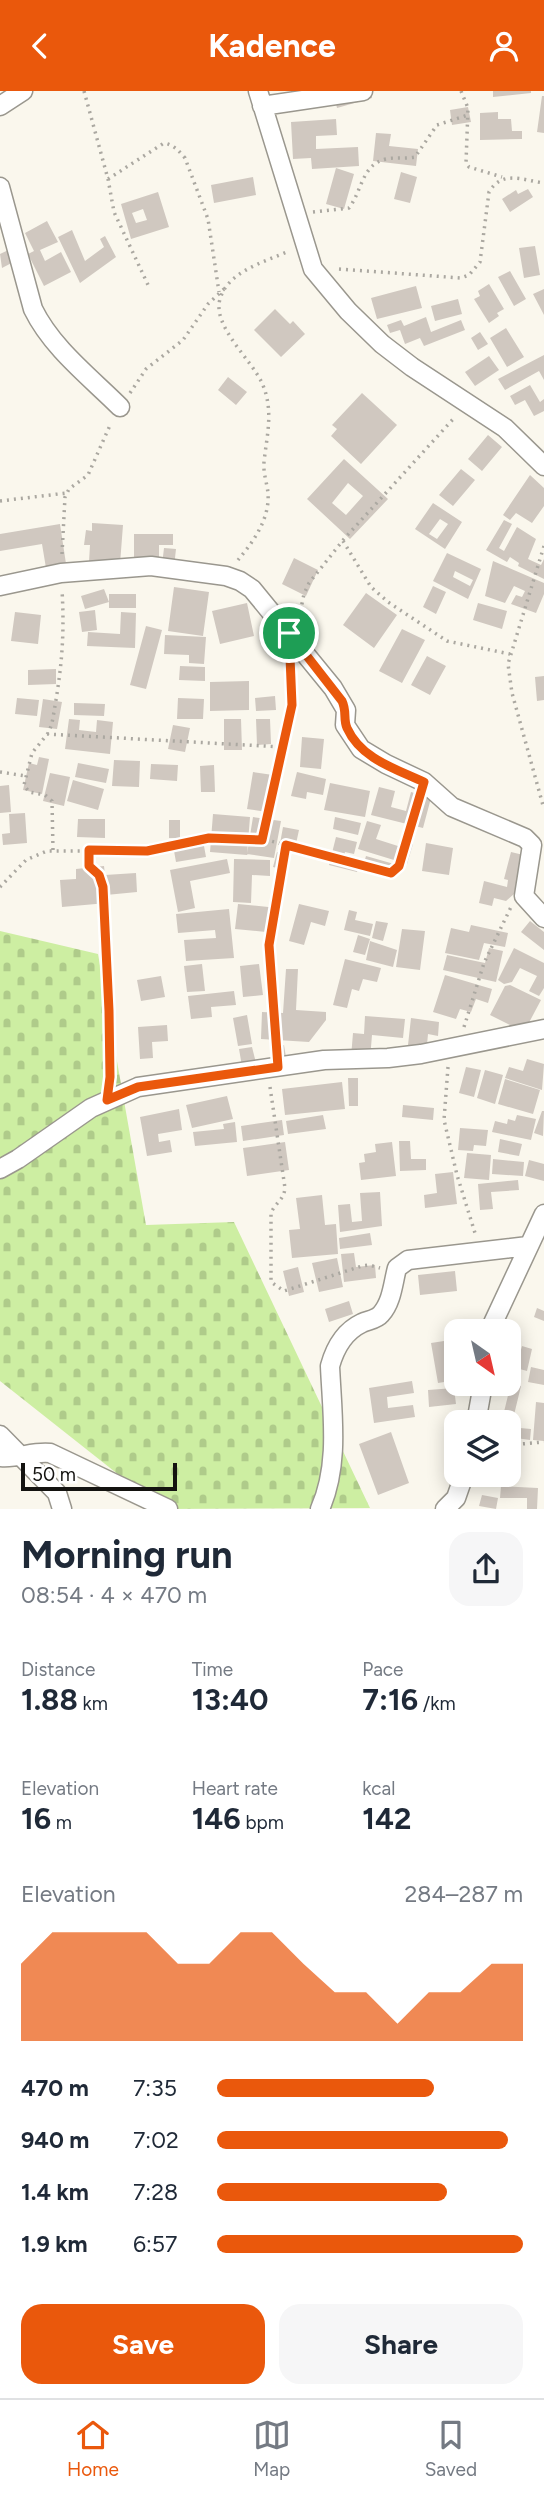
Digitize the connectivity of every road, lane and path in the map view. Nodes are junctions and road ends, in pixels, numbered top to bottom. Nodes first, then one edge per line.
1 (23, 91) edge
2 (84, 91) edge
3 (363, 91) edge
4 (461, 91) edge
5 (260, 99) edge
6 (0, 106) edge
7 (468, 115) junction
8 (504, 178) junction
9 (108, 179) junction
10 (544, 183) edge
11 (0, 187) edge
12 (294, 213) junction
13 (304, 245) junction
14 (313, 269) junction
15 (149, 287) dead end
16 (219, 292) dead end
17 (468, 402) junction
18 (120, 407) dead end
19 (544, 466) edge
20 (67, 493) dead end
21 (0, 501) edge
22 (343, 541) junction
23 (544, 546) edge
24 (61, 573) junction
25 (226, 576) junction
26 (0, 586) edge
27 (292, 638) junction
28 (510, 654) junction
29 (47, 734) junction
30 (282, 747) junction
31 (0, 772) edge
32 (26, 776) junction
33 (424, 782) junction
34 (544, 809) edge
35 (262, 840) junction
36 (286, 845) junction
37 (53, 850) junction
38 (89, 850) junction
39 (0, 887) edge
40 (524, 896) junction
41 (544, 919) edge
42 (544, 1029) edge
43 (454, 1046) junction
44 (272, 1067) junction
45 (107, 1100) junction
46 (0, 1168) edge
47 (544, 1214) edge
48 (528, 1247) junction
49 (481, 1252) junction
50 (395, 1278) junction
51 (496, 1319) edge
52 (0, 1435) edge
53 (544, 1442) edge
54 (521, 1444) edge
55 (0, 1457) edge
56 (20, 1457) junction
57 (460, 1487) edge
58 (62, 1509) edge
59 (167, 1509) edge
60 (320, 1509) edge
61 (445, 1509) edge

1 - 6 street
2 - 9 path
3 - 5 street
4 - 7 path
5 - 12 street
7 - 8 path
7 - 12 path
8 - 10 path
8 - 14 path
9 - 15 path
9 - 16 path
11 - 18 street
12 - 13 street
13 - 14 street
13 - 25 path
14 - 17 street
17 - 19 street
17 - 22 path
20 - 21 path
22 - 27 path
22 - 28 path
23 - 28 path
24 - 25 street
24 - 26 street
24 - 29 path
25 - 27 street
27 - 30 path
27 - 33 street
28 - 34 path
29 - 30 path
29 - 32 path
30 - 35 path
31 - 32 path
32 - 37 path
33 - 36 path
33 - 40 street
35 - 36 path
35 - 38 path
36 - 44 path
37 - 38 path
37 - 39 path
38 - 45 path
40 - 41 street
40 - 43 path
42 - 43 street
43 - 44 street
43 - 49 path
44 - 45 street
44 - 50 path
45 - 46 street
47 - 48 street
48 - 49 street
48 - 51 street
49 - 50 street
50 - 60 street
52 - 56 street
53 - 54 path
55 - 56 street
56 - 58 street
56 - 59 street
57 - 61 street

